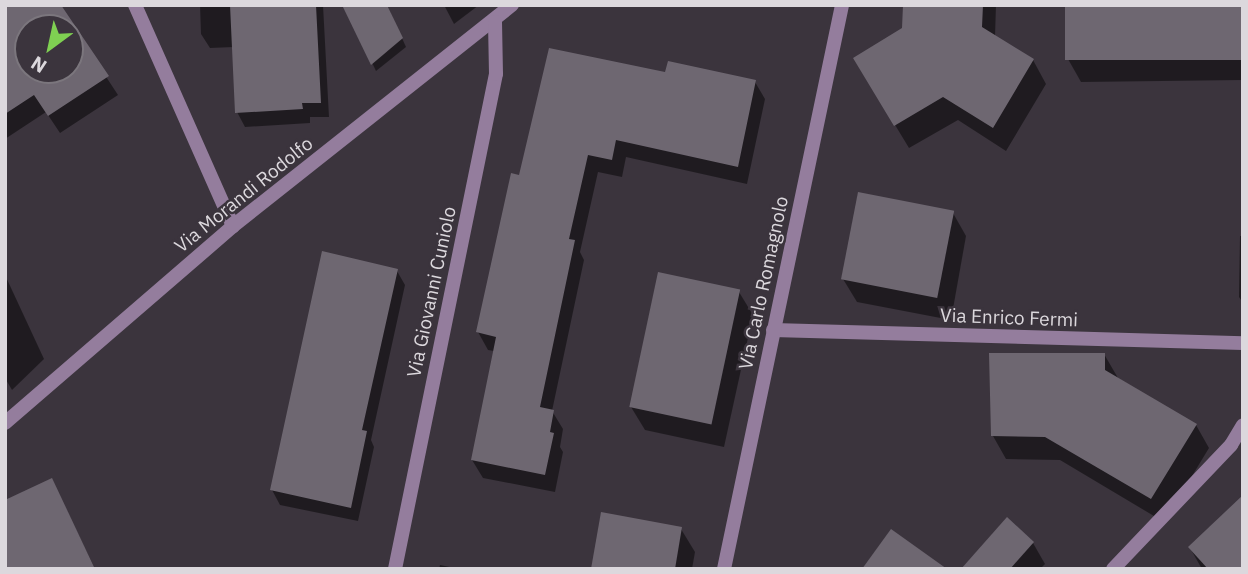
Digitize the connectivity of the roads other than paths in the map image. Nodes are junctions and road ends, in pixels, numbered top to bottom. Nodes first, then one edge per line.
1 (135, 5) edge
2 (512, 5) edge
3 (842, 5) edge
4 (495, 22) junction
5 (233, 226) junction
6 (773, 330) junction
7 (1243, 344) edge
8 (5, 423) edge
9 (1243, 425) edge
10 (395, 569) edge
11 (724, 569) edge
12 (1113, 569) edge

1 - 5 street
2 - 4 street, Via Morandi Rodolfo
3 - 6 street, Via Carlo Romagnolo
4 - 5 street, Via Morandi Rodolfo
4 - 10 street, Via Giovanni Cuniolo
5 - 8 street, Via Morandi Rodolfo
6 - 7 street, Via Enrico Fermi
6 - 11 street, Via Carlo Romagnolo
9 - 12 street

